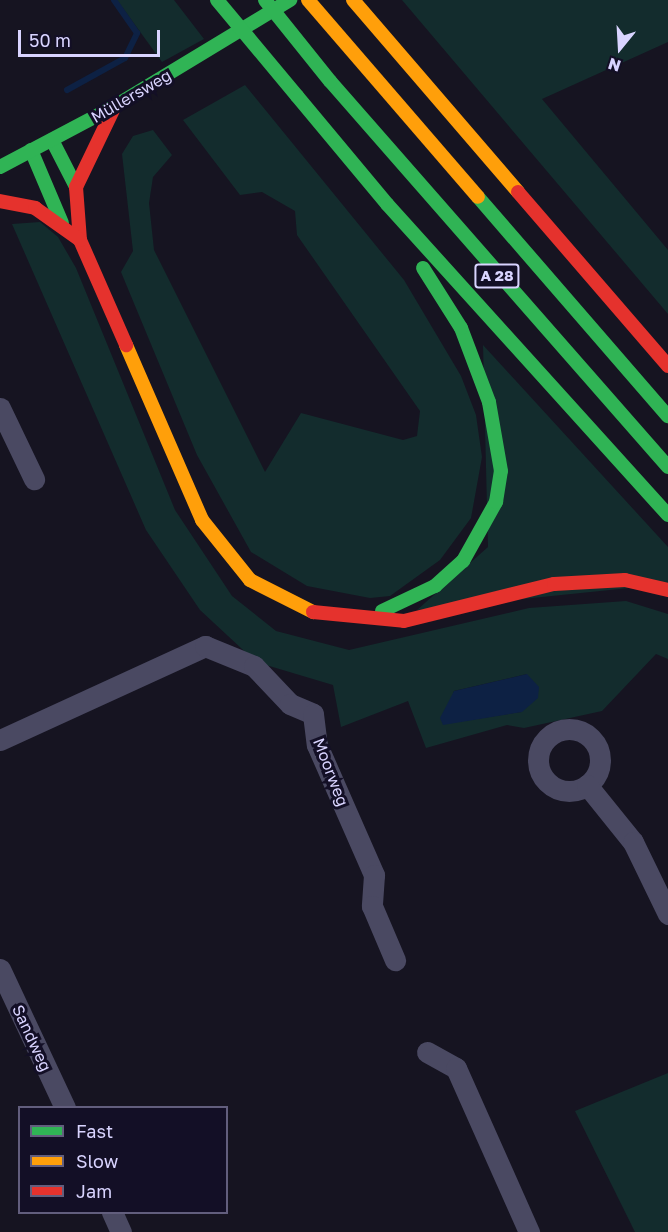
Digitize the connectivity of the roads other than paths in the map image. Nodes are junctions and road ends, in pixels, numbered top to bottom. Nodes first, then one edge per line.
1 (217, 0) edge
2 (265, 0) edge
3 (290, 0) edge
4 (308, 0) edge
5 (353, 0) edge
6 (115, 106) junction
7 (52, 140) junction
8 (31, 150) junction
9 (0, 167) edge
10 (76, 187) junction
11 (0, 201) edge
12 (387, 204) junction
13 (62, 223) junction
14 (80, 240) junction
15 (668, 366) edge
16 (0, 408) edge
17 (668, 416) edge
18 (668, 467) edge
19 (34, 479) dead end
20 (668, 515) edge
21 (668, 590) edge
22 (363, 618) junction
23 (0, 740) edge
24 (587, 785) dead end
25 (668, 914) edge
26 (395, 960) dead end
27 (0, 969) edge
28 (427, 1052) dead end
29 (65, 1106) edge
30 (113, 1214) edge
31 (121, 1232) edge
32 (529, 1232) edge

1 - 12 main road, bridge
2 - 18 main road, A 28, bridge
3 - 6 main road, Müllersweg
4 - 17 main road, A 28
5 - 15 main road
6 - 7 main road, Müllersweg
6 - 10 main road
7 - 8 main road, Müllersweg
7 - 10 main road
8 - 9 main road, Müllersweg
8 - 13 main road
10 - 14 main road
11 - 13 main road
12 - 20 main road
12 - 22 main road
13 - 14 main road
14 - 22 main road
16 - 19 street
21 - 22 main road
23 - 26 street, Moorweg
24 - 25 street
27 - 29 street, Sandweg
28 - 32 street
30 - 31 street

